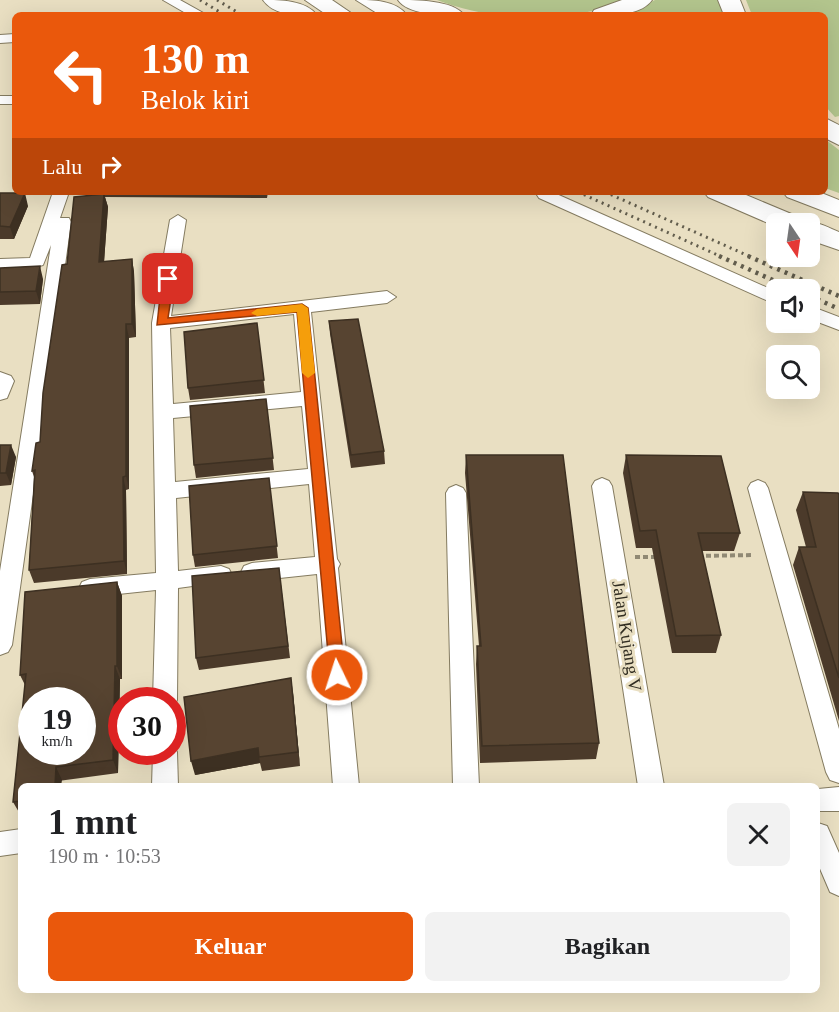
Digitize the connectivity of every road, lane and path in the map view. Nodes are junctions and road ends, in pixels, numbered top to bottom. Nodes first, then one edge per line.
1 (170, 0) edge
2 (274, 0) edge
3 (316, 0) edge
4 (367, 0) edge
5 (409, 0) edge
6 (641, 0) edge
7 (194, 12) edge
8 (300, 12) edge
9 (338, 12) edge
10 (390, 12) edge
11 (444, 12) edge
12 (610, 12) edge
13 (828, 128) edge
14 (839, 138) edge
15 (60, 195) edge
16 (545, 195) dead end
17 (724, 195) edge
18 (803, 195) edge
19 (839, 209) edge
20 (766, 213) edge
21 (178, 220) dead end
22 (63, 222) dead end
23 (820, 234) edge
24 (839, 242) edge
25 (0, 264) edge
26 (766, 294) edge
27 (387, 297) dead end
28 (302, 308) junction
29 (820, 316) edge
30 (161, 323) junction
31 (839, 324) edge
32 (0, 379) edge
33 (0, 393) edge
34 (311, 398) junction
35 (163, 412) junction
36 (317, 476) junction
37 (602, 486) dead end
38 (758, 488) dead end
39 (165, 491) junction
40 (456, 493) dead end
41 (777, 555) junction
42 (696, 556) edge
43 (660, 557) edge
44 (614, 558) junction
45 (329, 564) junction
46 (166, 580) junction
47 (75, 590) edge
48 (28, 595) edge
49 (5, 597) junction
50 (0, 645) edge
51 (165, 687) edge
52 (165, 765) edge
53 (839, 772) edge
54 (165, 783) edge
55 (346, 783) edge
56 (466, 783) edge
57 (651, 783) edge
58 (839, 799) edge
59 (820, 800) edge
60 (820, 840) edge
61 (18, 841) edge
62 (0, 844) edge
63 (839, 883) edge

1 - 7 street
2 - 8 highway
3 - 9 highway
4 - 10 highway
5 - 11 highway
6 - 12 highway
13 - 14 highway
15 - 25 street
16 - 26 street
17 - 20 highway
18 - 19 highway
21 - 30 street
22 - 49 street
23 - 24 highway
27 - 28 street
28 - 30 street
28 - 34 street
29 - 31 street
30 - 35 street
32 - 33 street
34 - 35 street
34 - 36 street
35 - 39 street
36 - 39 street
36 - 45 street
37 - 44 street, Jalan Kujang V
38 - 41 street
39 - 46 street
40 - 56 street
41 - 42 path
41 - 53 street
43 - 44 path
44 - 57 street, Jalan Kujang V
45 - 46 street
45 - 55 street
46 - 47 street
46 - 51 street
48 - 49 street
49 - 50 street
52 - 54 street
58 - 59 street
60 - 63 street
61 - 62 street

